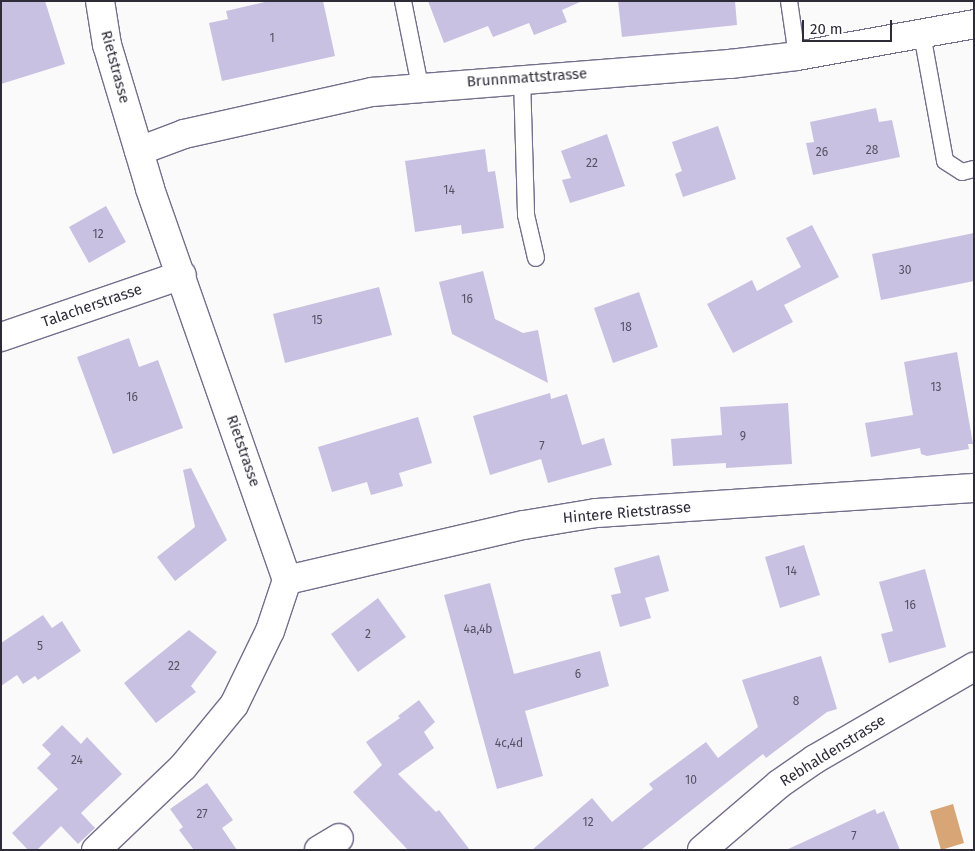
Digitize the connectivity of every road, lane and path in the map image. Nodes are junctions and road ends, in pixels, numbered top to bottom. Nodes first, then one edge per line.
1 (100, 1) edge
2 (403, 1) edge
3 (790, 1) edge
4 (974, 24) edge
5 (922, 34) junction
6 (796, 56) junction
7 (522, 78) junction
8 (420, 86) junction
9 (139, 151) junction
10 (974, 169) edge
11 (536, 258) dead end
12 (182, 275) junction
13 (1, 337) edge
14 (974, 488) edge
15 (287, 580) junction
16 (974, 667) edge
17 (103, 847) edge
18 (702, 850) edge

1 - 9 street, Rietstrasse
2 - 8 lane
3 - 6 lane
4 - 5 street, Brunnmattstrasse
5 - 6 street, Brunnmattstrasse
5 - 10 lane
6 - 7 street, Brunnmattstrasse
7 - 8 street, Brunnmattstrasse
7 - 11 lane
8 - 9 street, Brunnmattstrasse
9 - 12 street, Rietstrasse
12 - 13 street, Talacherstrasse
12 - 15 street, Rietstrasse
14 - 15 street, Hintere Rietstrasse
15 - 17 street
16 - 18 street, Rebhaldenstrasse

